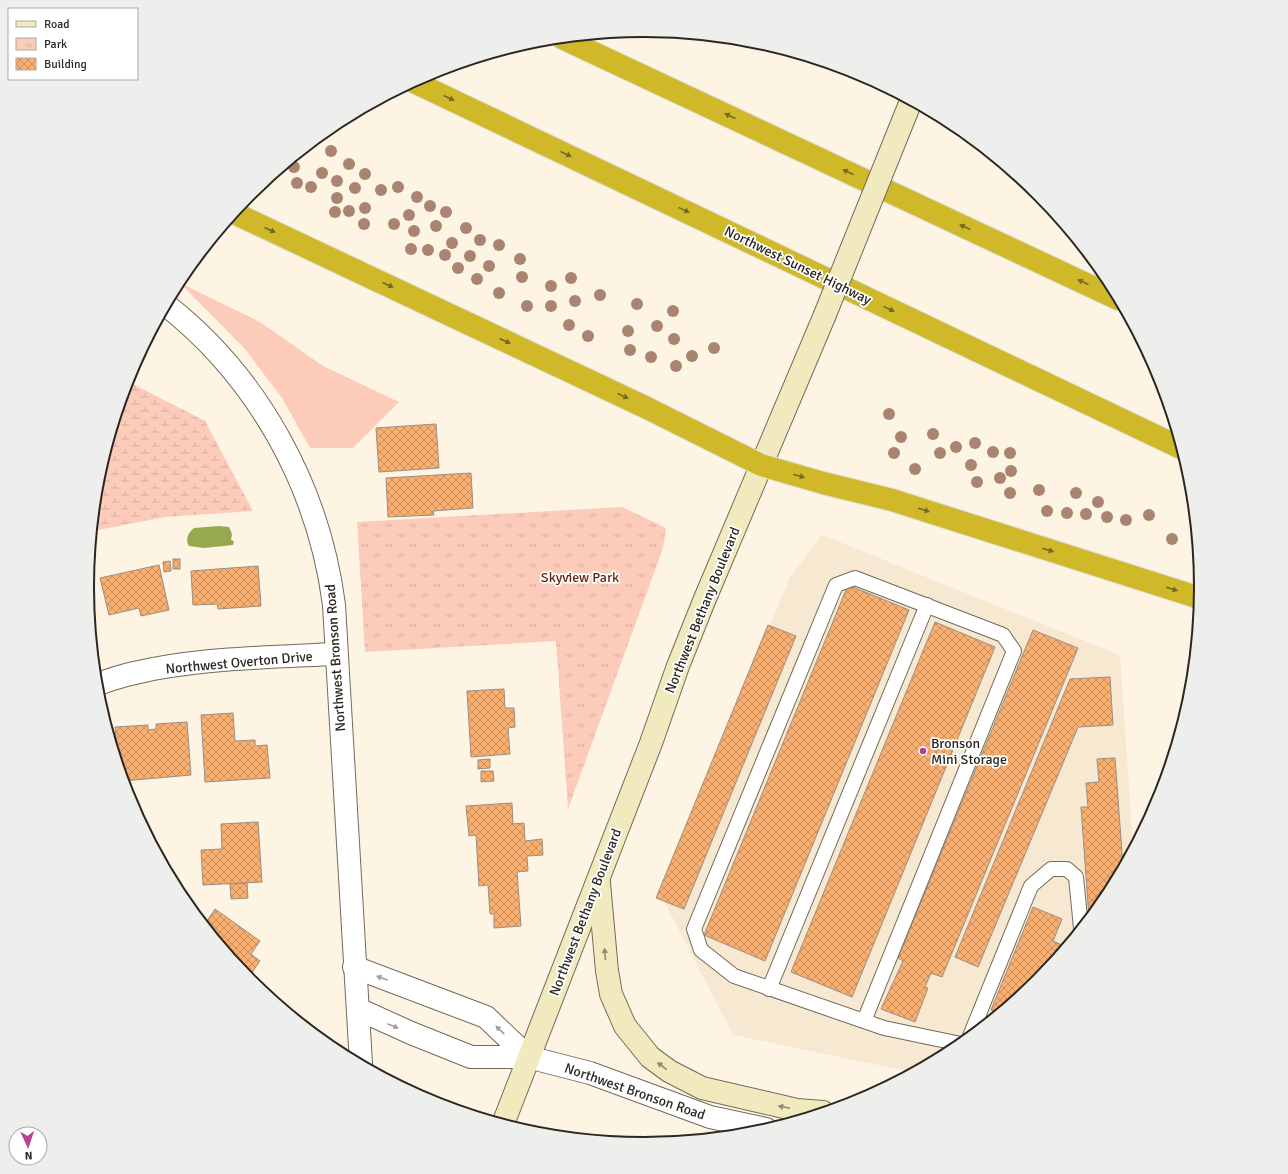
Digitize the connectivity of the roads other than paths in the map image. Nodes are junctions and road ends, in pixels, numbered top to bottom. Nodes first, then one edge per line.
1 (571, 42) edge
2 (421, 85) edge
3 (909, 106) edge
4 (239, 215) edge
5 (1110, 295) edge
6 (170, 308) edge
7 (1175, 445) edge
8 (761, 465) junction
9 (1194, 596) edge
10 (927, 605) junction
11 (335, 654) junction
12 (103, 683) edge
13 (598, 878) junction
14 (1080, 921) edge
15 (354, 967) junction
16 (769, 989) junction
17 (358, 1009) junction
18 (864, 1021) junction
19 (974, 1027) edge
20 (952, 1042) edge
21 (528, 1057) junction
22 (361, 1058) edge
23 (810, 1111) edge
24 (505, 1119) edge
25 (751, 1126) edge

5 -> 1 highway
2 -> 7 highway, Northwest Sunset Highway
3 - 8 main road, Northwest Bethany Boulevard, bridge
4 -> 8 highway
6 - 11 street, Northwest Bronson Road
8 -> 9 highway
8 - 13 main road, Northwest Bethany Boulevard
10 - 16 lane
10 - 16 lane
10 - 18 lane
11 - 12 street, Northwest Overton Drive
11 - 15 street, Northwest Bronson Road
13 - 21 main road, Northwest Bethany Boulevard
23 -> 13 main road
14 - 19 lane
15 - 17 street, Northwest Bronson Road
21 -> 15 street, Northwest Bronson Road
16 - 18 lane
17 -> 21 street, Northwest Bronson Road
17 - 22 street
18 - 20 lane
21 - 24 main road, Northwest Bethany Boulevard
21 - 25 street, Northwest Bronson Road

